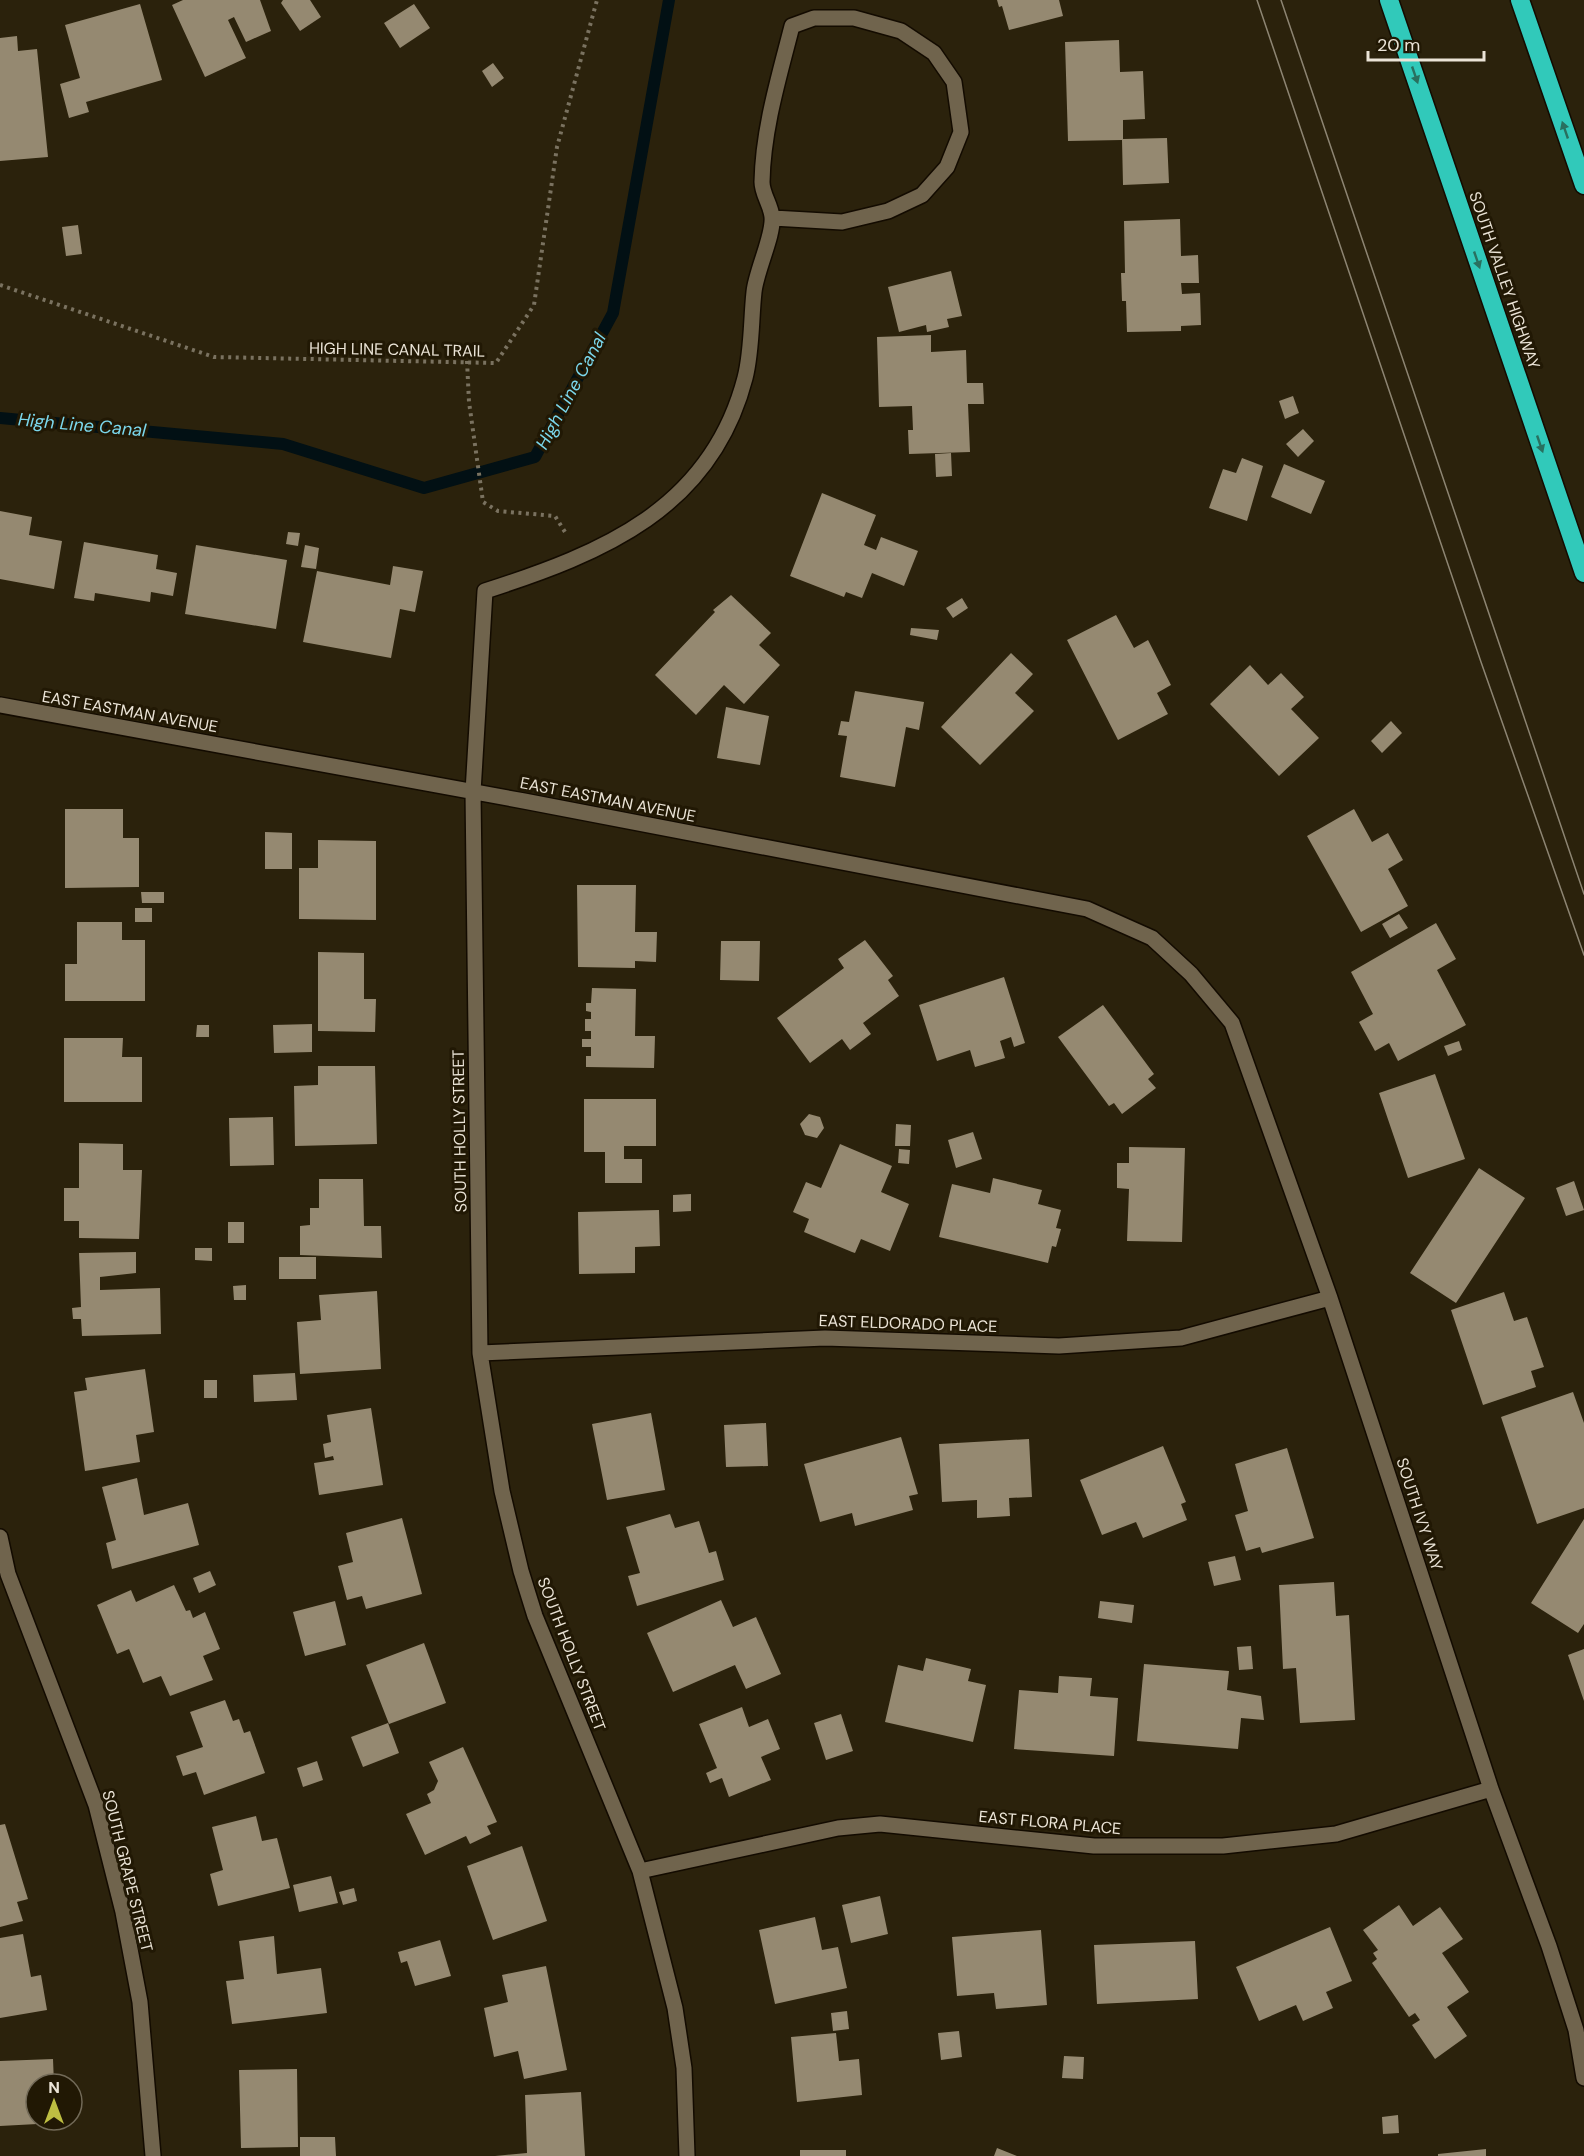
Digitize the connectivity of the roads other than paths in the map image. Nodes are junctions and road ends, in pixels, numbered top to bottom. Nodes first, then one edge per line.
1 (1389, 0) edge
2 (1520, 0) edge
3 (1584, 185) edge
4 (773, 218) junction
5 (1584, 573) edge
6 (0, 705) edge
7 (473, 792) junction
8 (1191, 974) joint
9 (1330, 1298) junction
10 (480, 1353) junction
11 (0, 1538) edge
12 (1491, 1789) junction
13 (640, 1871) junction
14 (1584, 2078) edge
15 (153, 2156) edge
16 (687, 2156) edge

1 -> 5 highway, SOUTH VALLEY HIGHWAY
3 -> 2 highway
4 - 4 street
4 - 7 street, SOUTH HOLLY STREET
6 - 7 street, EAST EASTMAN AVENUE
7 - 8 street, EAST EASTMAN AVENUE
7 - 10 street, SOUTH HOLLY STREET
8 - 9 street, SOUTH IVY WAY
9 - 10 street, EAST ELDORADO PLACE
9 - 12 street, SOUTH IVY WAY
10 - 13 street, SOUTH HOLLY STREET
11 - 15 street, SOUTH GRAPE STREET
12 - 13 street, EAST FLORA PLACE
12 - 14 street, SOUTH IVY WAY
13 - 16 street, SOUTH HOLLY STREET

